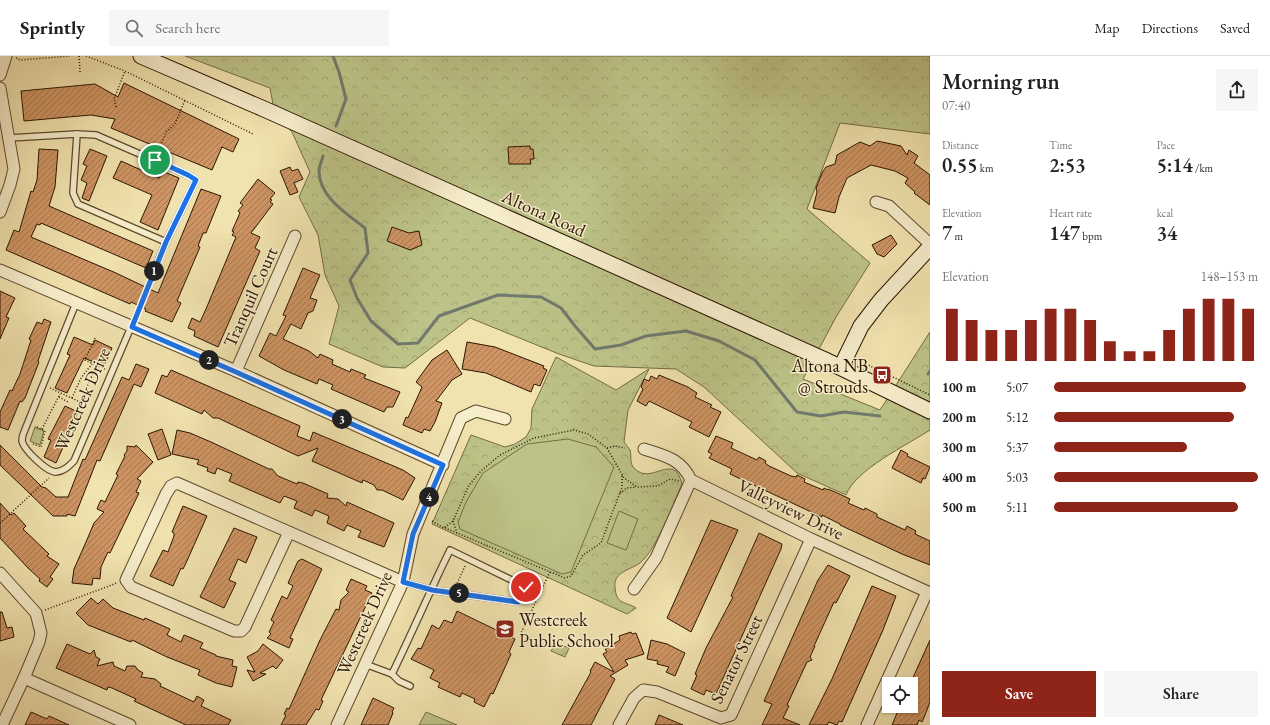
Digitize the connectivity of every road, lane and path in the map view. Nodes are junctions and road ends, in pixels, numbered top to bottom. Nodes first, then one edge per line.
1 (6, 56) edge
2 (12, 56) edge
3 (70, 56) edge
4 (79, 56) edge
5 (86, 56) edge
6 (141, 56) edge
7 (35, 57) edge
8 (42, 57) edge
9 (126, 71) junction
10 (80, 72) dead end
11 (0, 75) edge
12 (116, 84) dead end
13 (119, 86) junction
14 (0, 88) edge
15 (185, 100) junction
16 (116, 108) dead end
17 (77, 134) junction
18 (253, 134) dead end
19 (9, 138) junction
20 (155, 160) junction
21 (876, 202) dead end
22 (0, 212) edge
23 (295, 236) dead end
24 (166, 242) junction
25 (930, 245) edge
26 (0, 270) edge
27 (153, 273) joint
28 (76, 303) junction
29 (132, 327) junction
30 (95, 338) dead end
31 (92, 363) junction
32 (866, 364) dead end
33 (97, 365) junction
34 (842, 367) junction
35 (113, 372) junction
36 (236, 372) junction
37 (43, 385) junction
38 (61, 393) junction
39 (930, 395) edge
40 (68, 396) junction
41 (59, 397) junction
42 (72, 398) junction
43 (62, 399) junction
44 (68, 402) dead end
45 (930, 411) edge
46 (505, 419) dead end
47 (42, 429) junction
48 (23, 435) junction
49 (30, 438) junction
50 (607, 448) junction
51 (625, 448) dead end
52 (644, 450) dead end
53 (443, 465) junction
54 (54, 472) junction
55 (622, 474) junction
56 (691, 480) junction
57 (638, 487) junction
58 (620, 494) junction
59 (453, 521) junction
60 (432, 522) dead end
61 (0, 523) edge
62 (444, 528) junction
63 (289, 532) junction
64 (457, 533) junction
65 (811, 539) junction
66 (468, 559) junction
67 (550, 572) junction
68 (0, 573) edge
69 (126, 580) junction
70 (403, 582) junction
71 (634, 589) dead end
72 (432, 590) junction
73 (929, 592) edge
74 (454, 593) junction
75 (36, 613) junction
76 (520, 635) dead end
77 (365, 664) junction
78 (392, 674) junction
79 (24, 678) junction
80 (410, 686) dead end
81 (2, 725) edge
82 (130, 725) edge
83 (337, 725) edge
84 (619, 725) edge
85 (867, 725) edge

1 - 11 street
2 - 7 path
3 - 8 path
4 - 10 path
5 - 9 path
6 - 34 main road, Altona Road
7 - 8 path
9 - 13 path
9 - 15 path
12 - 13 path
13 - 16 path
14 - 19 street
15 - 18 path
15 - 20 path
17 - 19 lane
17 - 20 lane
17 - 24 lane
19 - 22 street
20 - 24 lane
21 - 25 street
23 - 36 street, Tranquil Court
24 - 27 lane
25 - 34 main road
26 - 28 street
27 - 29 path
28 - 29 street
28 - 37 lane
29 - 35 lane, Westcreek Drive
29 - 36 street
30 - 31 path
31 - 33 path
31 - 42 path
32 - 39 path
33 - 35 path
33 - 42 path
34 - 45 main road, Altona Road
35 - 54 lane, Westcreek Drive
36 - 53 street
37 - 38 path
37 - 48 lane
38 - 40 path
38 - 41 path
40 - 42 path
40 - 43 path
41 - 43 path
41 - 47 path
43 - 44 path
46 - 53 street, Westcreek Drive
47 - 49 path
47 - 49 path
48 - 49 path
48 - 54 lane, Westcreek Drive
50 - 51 path
50 - 55 path
50 - 59 path
52 - 56 street, Valleyview Drive
53 - 70 street, Westcreek Drive
54 - 61 path
55 - 57 path
55 - 58 path
56 - 57 path
56 - 65 street, Valleyview Drive
56 - 71 street
57 - 58 path
58 - 67 path
59 - 62 path
59 - 64 path
60 - 62 path
62 - 64 path
63 - 69 street
63 - 69 street
63 - 70 street
64 - 67 path
65 - 73 street, Valleyview Drive
65 - 84 street, Senator Street
66 - 72 lane
66 - 74 path
66 - 74 lane
67 - 76 path
68 - 75 street
69 - 75 path
70 - 72 lane
70 - 77 street, Westcreek Drive
72 - 74 lane
72 - 78 lane
73 - 85 street
75 - 79 street
77 - 78 lane
77 - 83 street, Westcreek Drive
78 - 80 lane
79 - 81 street
79 - 82 street

